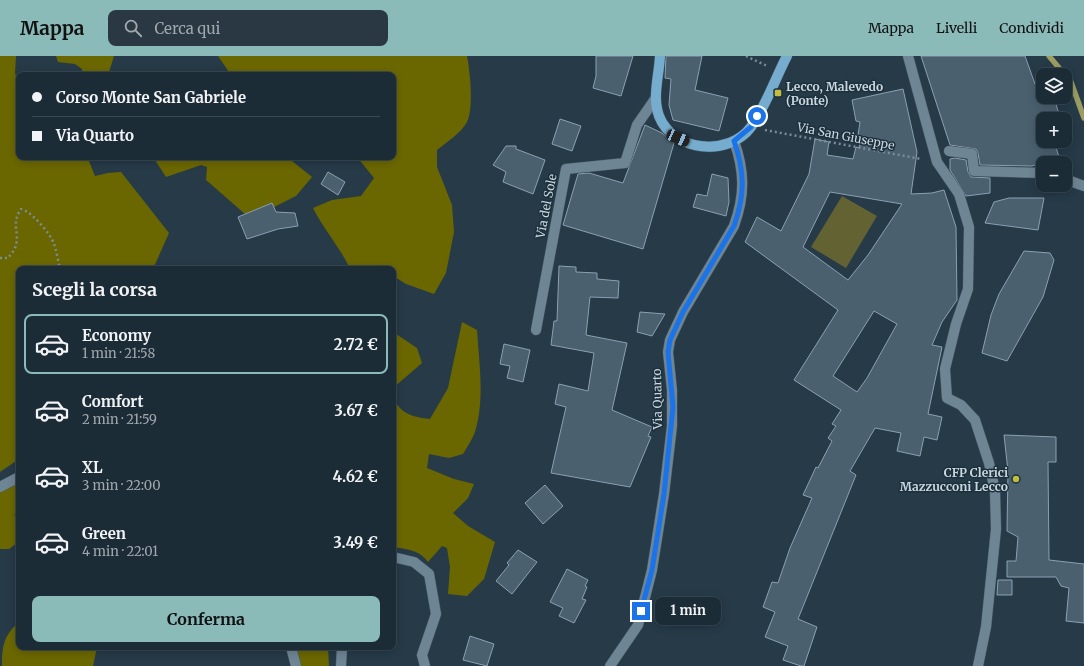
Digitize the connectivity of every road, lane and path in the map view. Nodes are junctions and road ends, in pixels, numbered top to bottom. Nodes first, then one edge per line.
1 (660, 56) edge
2 (746, 56) edge
3 (787, 56) edge
4 (908, 56) edge
5 (778, 72) junction
6 (655, 99) junction
7 (751, 127) junction
8 (734, 141) junction
9 (949, 151) dead end
10 (937, 162) junction
11 (1036, 173) edge
12 (1072, 182) edge
13 (1084, 186) edge
14 (0, 258) edge
15 (59, 266) edge
16 (536, 330) dead end
17 (16, 479) edge
18 (0, 487) edge
19 (396, 558) edge
20 (292, 650) edge
21 (342, 650) edge
22 (296, 666) edge
23 (341, 666) edge
24 (425, 666) edge
25 (610, 666) edge
26 (978, 666) edge

1 - 6 main road
2 - 5 path
3 - 5 main road
4 - 10 street
5 - 7 main road
6 - 8 main road
6 - 16 street, Via del Sole
7 - 8 main road
7 - 10 path, Via San Giuseppe
8 - 25 street, Via Quarto
9 - 11 street
10 - 26 street
12 - 13 street
14 - 15 path
17 - 18 street
19 - 24 street
20 - 22 street
21 - 23 street

